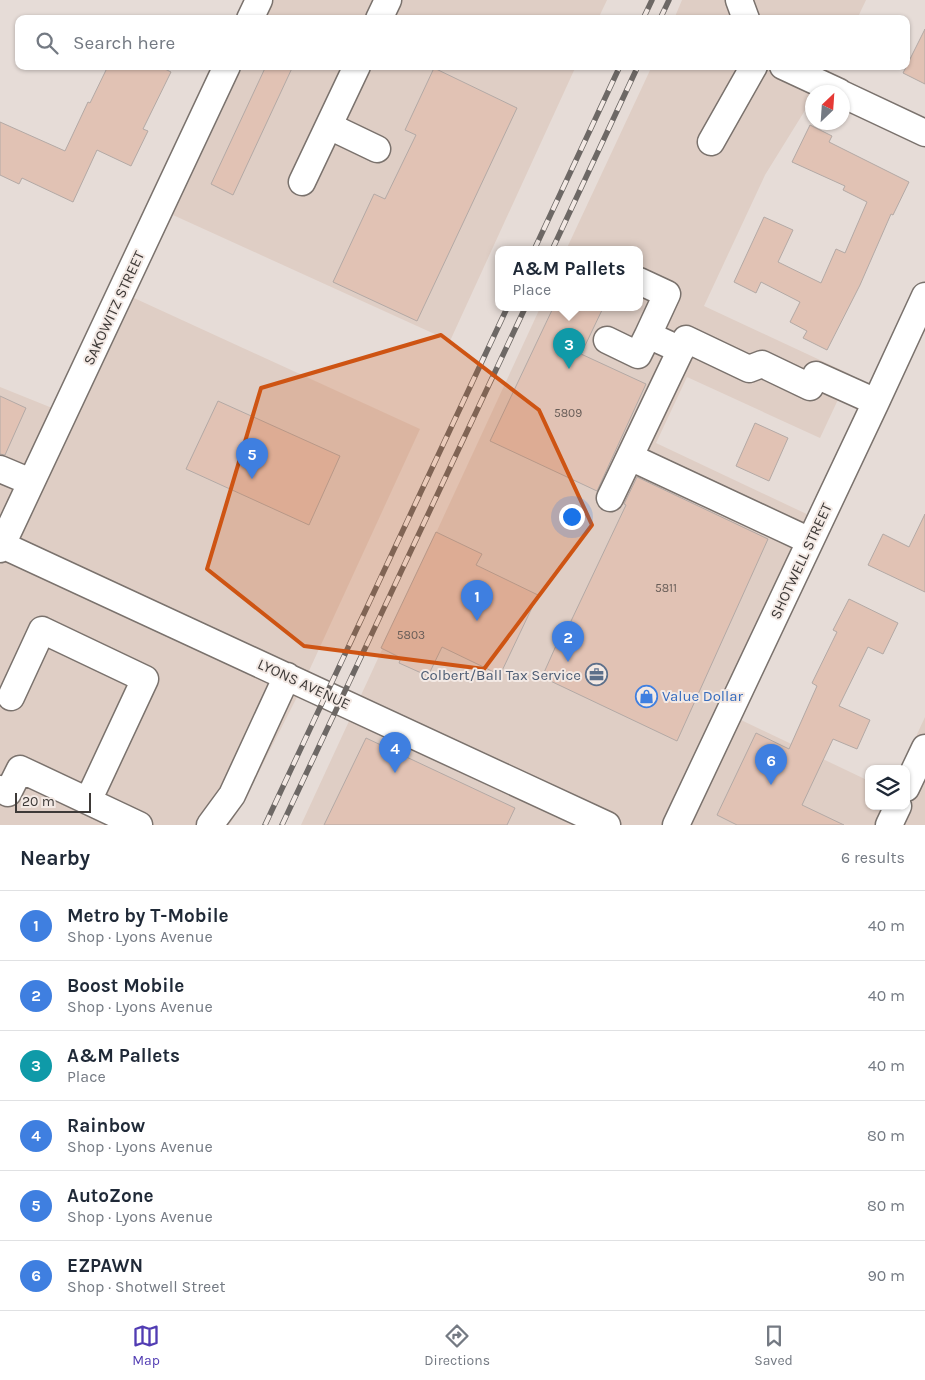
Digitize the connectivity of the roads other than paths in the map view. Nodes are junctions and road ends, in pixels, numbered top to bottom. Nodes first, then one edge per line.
1 (258, 0) edge
2 (388, 0) edge
3 (739, 0) edge
4 (252, 15) edge
5 (381, 15) edge
6 (745, 15) edge
7 (225, 70) edge
8 (355, 70) edge
9 (752, 70) edge
10 (792, 70) edge
11 (823, 85) edge
12 (850, 98) edge
13 (329, 126) junction
14 (925, 133) edge
15 (711, 142) dead end
16 (377, 148) dead end
17 (302, 182) dead end
18 (643, 283) edge
19 (925, 296) edge
20 (648, 335) junction
21 (606, 340) dead end
22 (681, 350) junction
23 (876, 402) junction
24 (630, 457) junction
25 (0, 469) edge
26 (31, 482) junction
27 (610, 498) dead end
28 (810, 541) junction
29 (1, 546) edge
30 (287, 676) junction
31 (11, 697) dead end
32 (925, 748) edge
33 (910, 780) edge
34 (0, 789) edge
35 (88, 801) junction
36 (896, 810) edge
37 (139, 825) edge
38 (210, 825) edge
39 (607, 825) edge
40 (676, 825) edge
41 (889, 825) edge

1 - 4 street
2 - 5 street
3 - 6 street
7 - 26 street, SAKOWITZ STREET
8 - 13 street
9 - 15 street
10 - 11 street
12 - 14 street
13 - 16 street
13 - 17 street
18 - 20 street
19 - 23 street, SHOTWELL STREET
20 - 21 street
20 - 22 street
22 - 23 street
22 - 24 street
23 - 28 street, SHOTWELL STREET
24 - 27 street
24 - 28 street
25 - 26 street
26 - 29 street, SAKOWITZ STREET
28 - 40 street, SHOTWELL STREET
29 - 30 street, LYONS AVENUE
30 - 38 street
30 - 39 street, LYONS AVENUE
31 - 35 street
32 - 33 street
34 - 35 street
35 - 37 street
36 - 41 street

